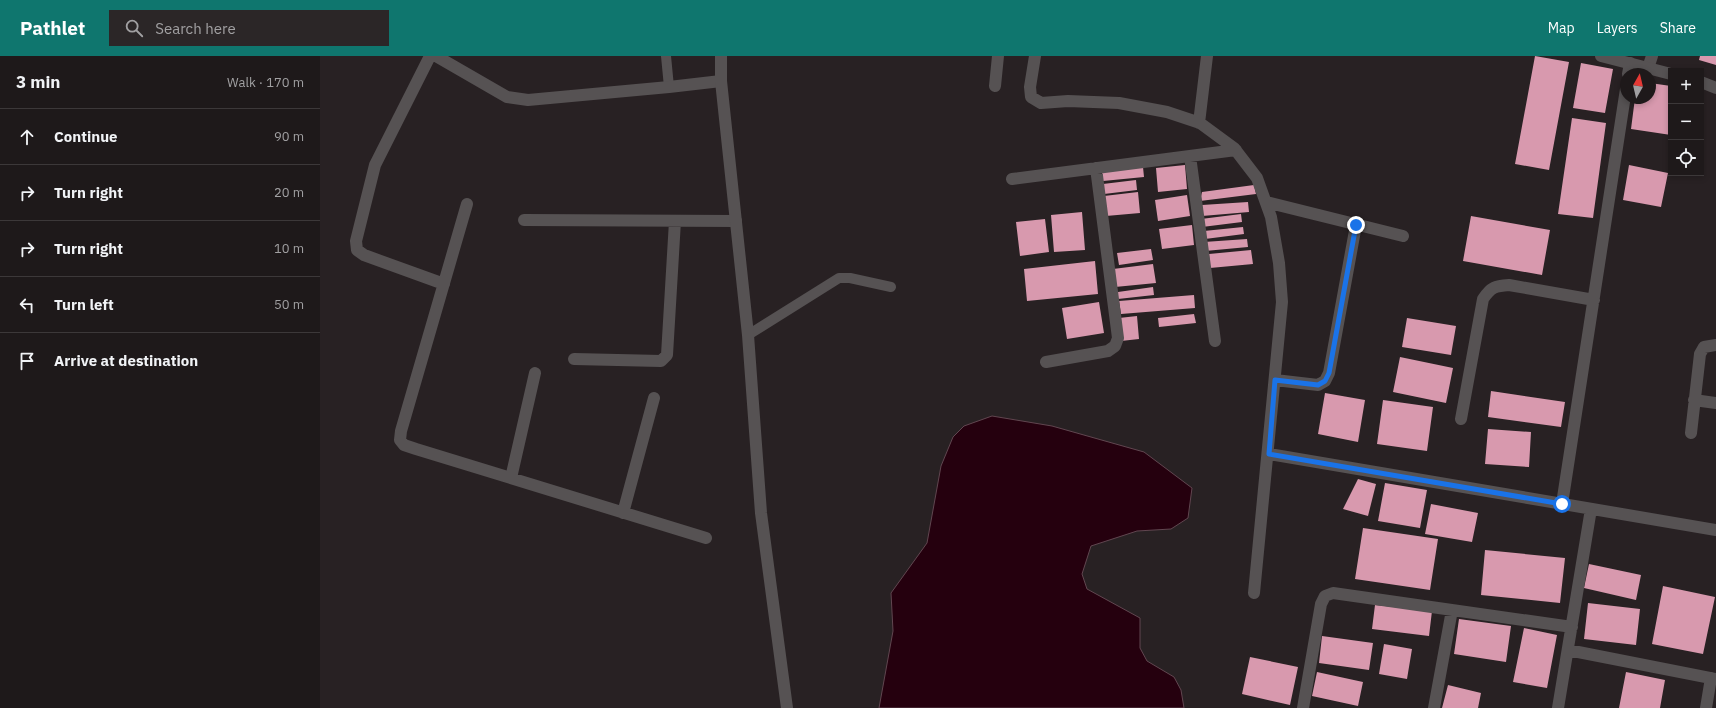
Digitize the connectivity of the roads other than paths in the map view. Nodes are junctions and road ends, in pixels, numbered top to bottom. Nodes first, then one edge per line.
1 (430, 56) edge
2 (436, 56) edge
3 (666, 56) edge
4 (721, 56) edge
5 (998, 56) edge
6 (1035, 56) edge
7 (1207, 56) edge
8 (1601, 56) edge
9 (1652, 56) edge
10 (1627, 68) edge
11 (1648, 68) edge
12 (1656, 70) edge
13 (1668, 73) edge
14 (721, 81) junction
15 (1704, 83) edge
16 (995, 86) dead end
17 (669, 87) junction
18 (1716, 88) edge
19 (1624, 104) edge
20 (1199, 123) junction
21 (1236, 150) junction
22 (1190, 156) junction
23 (1096, 168) junction
24 (1012, 179) dead end
25 (1266, 202) junction
26 (467, 204) dead end
27 (524, 220) dead end
28 (675, 221) junction
29 (736, 221) junction
30 (1356, 225) junction
31 (1403, 236) dead end
32 (444, 284) junction
33 (890, 287) dead end
34 (1594, 300) junction
35 (748, 335) junction
36 (1215, 341) dead end
37 (1716, 345) edge
38 (574, 359) dead end
39 (1046, 362) dead end
40 (535, 373) dead end
41 (1275, 380) junction
42 (654, 398) dead end
43 (1694, 400) junction
44 (1716, 403) edge
45 (1461, 419) dead end
46 (1691, 433) dead end
47 (1269, 454) junction
48 (511, 478) junction
49 (1562, 504) junction
50 (1591, 509) junction
51 (623, 513) junction
52 (1716, 530) edge
53 (706, 538) dead end
54 (1254, 593) dead end
55 (1452, 610) junction
56 (1572, 627) junction
57 (1568, 650) junction
58 (1714, 679) edge
59 (787, 708) edge
60 (1303, 708) edge
61 (1434, 708) edge
62 (1558, 708) edge
63 (1706, 708) edge

1 - 32 street
2 - 17 street
3 - 17 lane
4 - 14 street
5 - 16 street
6 - 20 street
7 - 20 street
8 - 10 street
9 - 11 street
12 - 13 street
14 - 17 street
14 - 29 street
15 - 18 street
19 - 34 street
20 - 21 street
21 - 22 street
21 - 25 street
22 - 23 street
22 - 36 street
23 - 24 street
23 - 39 street
25 - 30 street
25 - 41 street
26 - 32 street
27 - 28 street
28 - 29 street
28 - 38 street
29 - 35 street
30 - 31 street
30 - 41 street
32 - 48 street
33 - 35 lane
34 - 45 street
34 - 49 street
35 - 59 street
37 - 43 street
40 - 48 street
41 - 47 street
42 - 51 street
43 - 44 street
43 - 46 street
47 - 49 street
47 - 54 street
48 - 51 street
49 - 50 street
50 - 52 street
50 - 56 street
51 - 53 street
55 - 56 street
55 - 60 street
55 - 61 street
56 - 57 street
57 - 58 street
57 - 62 street
58 - 63 street

